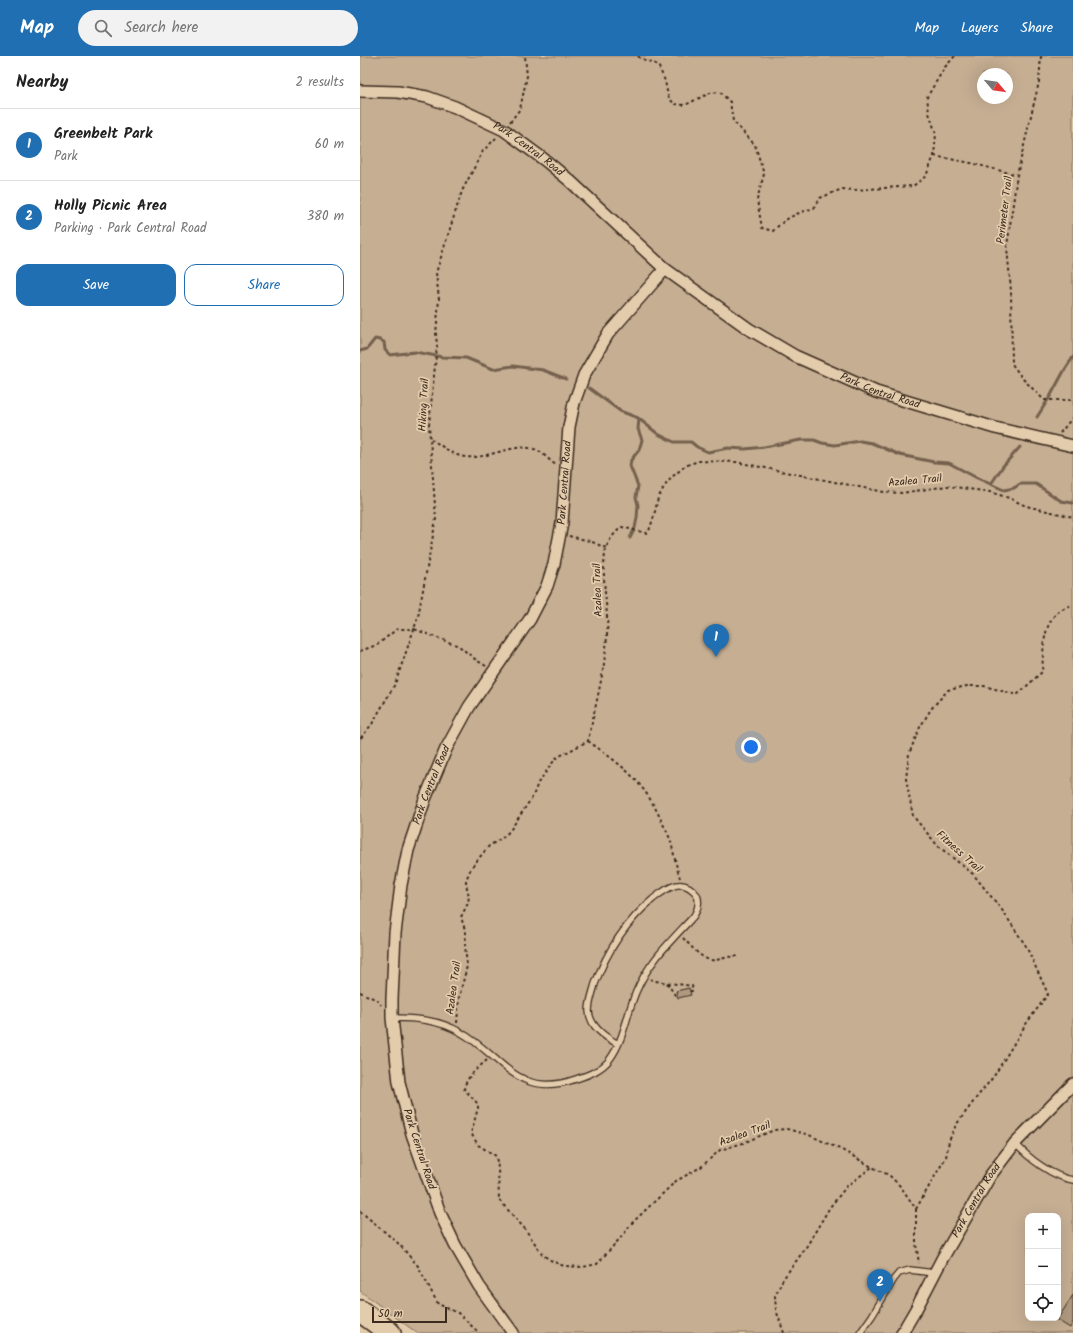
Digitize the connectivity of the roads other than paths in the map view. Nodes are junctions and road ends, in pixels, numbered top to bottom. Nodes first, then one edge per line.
1 (360, 90) edge
2 (664, 269) junction
3 (1073, 446) edge
4 (392, 1018) junction
5 (618, 1044) junction
6 (1073, 1084) edge
7 (1016, 1143) junction
8 (1073, 1180) edge
9 (934, 1273) junction
10 (360, 1311) edge
11 (390, 1333) edge
12 (513, 1333) edge
13 (860, 1333) edge
14 (902, 1333) edge

1 - 2 street, Park Central Road
2 - 3 street, Park Central Road
2 - 4 street, Park Central Road
4 - 5 lane
4 - 12 street, Park Central Road
5 - 5 lane
6 - 7 street, Park Central Road
7 - 8 lane
7 - 9 street, Park Central Road
9 - 13 lane
9 - 14 street, Park Central Road
10 - 11 highway

